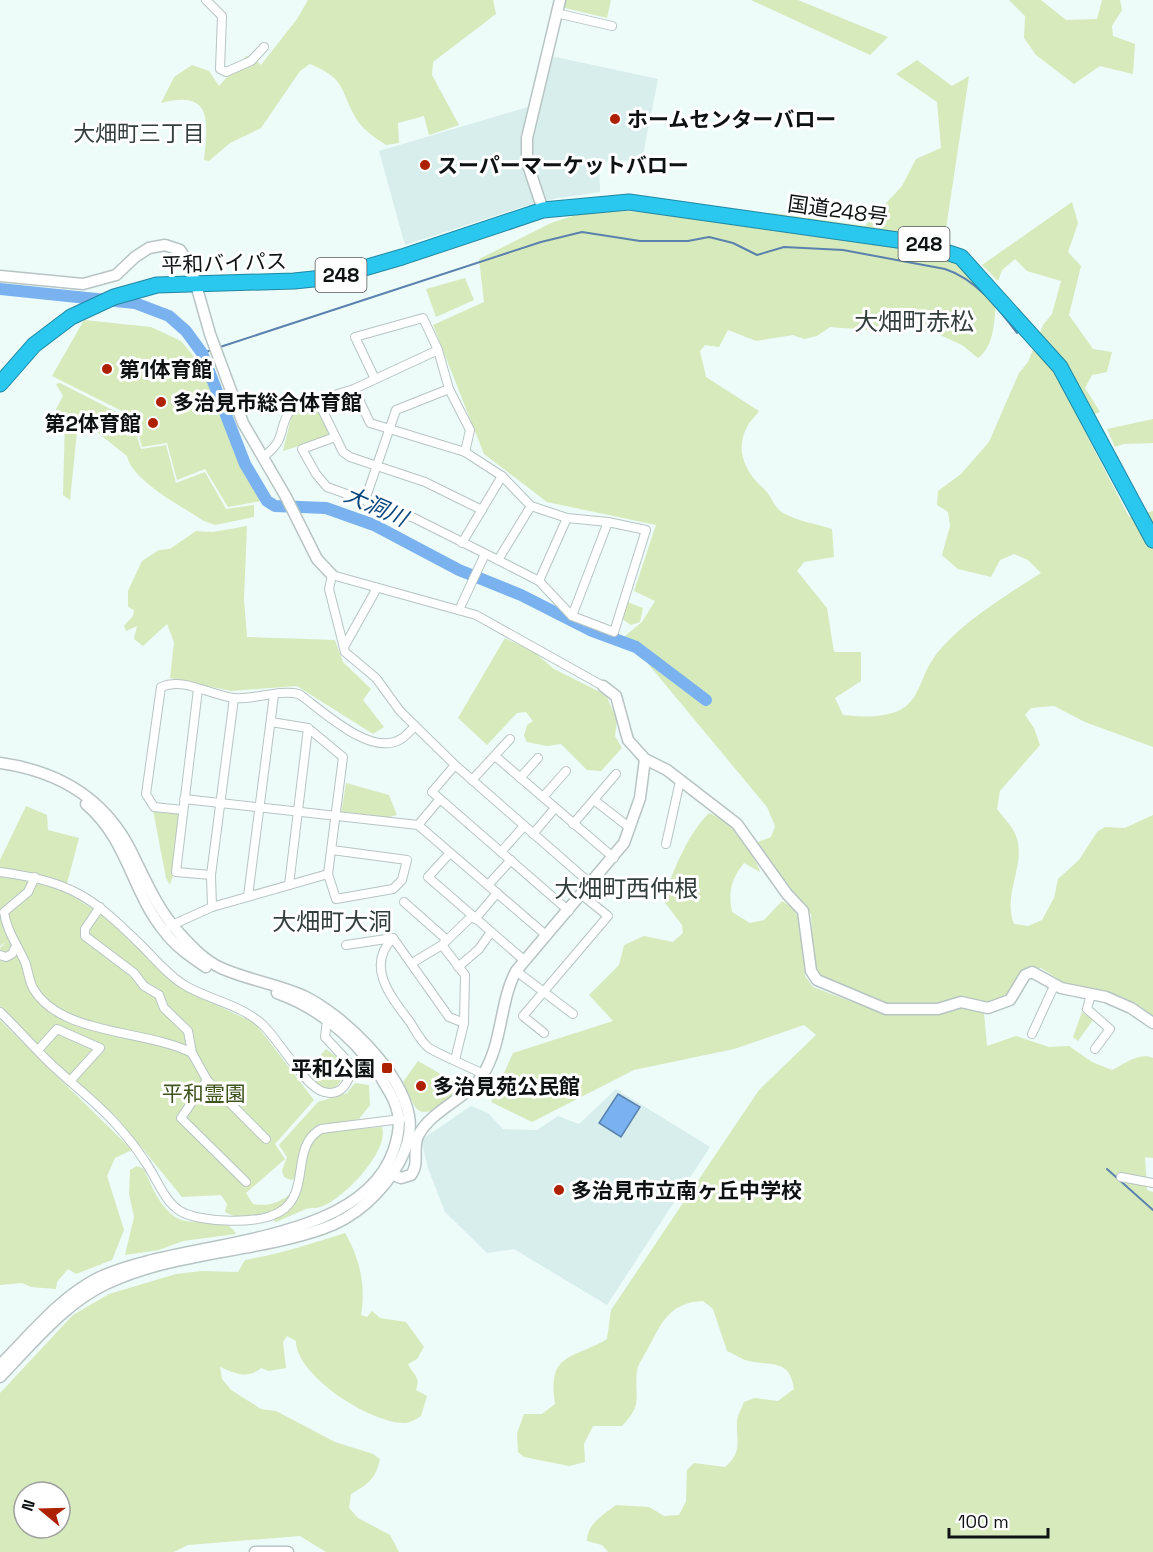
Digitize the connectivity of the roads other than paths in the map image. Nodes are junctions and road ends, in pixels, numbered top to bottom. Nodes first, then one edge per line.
1 (206, 0) edge
2 (560, 0) edge
3 (556, 13) junction
4 (612, 26) dead end
5 (264, 47) dead end
6 (543, 210) junction
7 (0, 276) edge
8 (195, 282) junction
9 (438, 350) junction
10 (375, 379) junction
11 (0, 384) edge
12 (354, 389) junction
13 (449, 389) junction
14 (317, 399) junction
15 (389, 429) junction
16 (335, 437) junction
17 (465, 452) junction
18 (263, 457) junction
19 (377, 465) junction
20 (502, 476) junction
21 (365, 500) junction
22 (531, 506) junction
23 (482, 510) junction
24 (567, 518) junction
25 (608, 522) junction
26 (1153, 540) edge
27 (462, 543) junction
28 (485, 554) junction
29 (498, 560) junction
30 (332, 575) junction
31 (540, 581) junction
32 (377, 588) junction
33 (459, 610) junction
34 (572, 616) junction
35 (344, 647) junction
36 (603, 686) joint
37 (198, 689) junction
38 (274, 694) junction
39 (234, 698) junction
40 (271, 722) junction
41 (415, 726) junction
42 (308, 728) junction
43 (510, 739) dead end
44 (495, 756) junction
45 (538, 758) dead end
46 (645, 759) junction
47 (0, 763) edge
48 (455, 765) junction
49 (0, 770) edge
50 (566, 771) dead end
51 (616, 774) dead end
52 (520, 778) junction
53 (472, 780) junction
54 (680, 780) junction
55 (543, 797) junction
56 (184, 799) junction
57 (440, 799) junction
58 (594, 800) junction
59 (219, 802) junction
60 (260, 807) junction
61 (555, 808) junction
62 (183, 810) junction
63 (298, 812) junction
64 (336, 816) junction
65 (573, 824) junction
66 (418, 825) junction
67 (524, 826) junction
68 (630, 828) junction
69 (533, 834) junction
70 (666, 844) dead end
71 (332, 850) junction
72 (501, 852) junction
73 (450, 853) junction
74 (614, 858) junction
75 (511, 860) junction
76 (0, 872) edge
77 (328, 874) junction
78 (211, 875) junction
79 (35, 877) junction
80 (591, 884) junction
81 (289, 885) junction
82 (488, 885) junction
83 (497, 893) junction
84 (582, 894) junction
85 (248, 896) junction
86 (404, 902) dead end
87 (100, 907) junction
88 (212, 907) junction
89 (569, 911) junction
90 (474, 917) junction
91 (167, 927) junction
92 (491, 932) junction
93 (547, 936) junction
94 (393, 938) junction
95 (445, 943) junction
96 (346, 945) dead end
97 (16, 946) junction
98 (0, 955) edge
99 (525, 961) junction
100 (412, 963) junction
101 (458, 967) junction
102 (516, 971) junction
103 (1054, 984) junction
104 (544, 992) junction
105 (1090, 994) junction
106 (0, 1012) edge
107 (573, 1014) dead end
108 (327, 1020) junction
109 (464, 1023) junction
110 (1153, 1023) edge
111 (544, 1032) dead end
112 (1032, 1034) dead end
113 (1095, 1048) dead end
114 (38, 1050) junction
115 (192, 1053) junction
116 (454, 1060) junction
117 (483, 1074) junction
118 (207, 1080) junction
119 (70, 1081) junction
120 (401, 1119) junction
121 (266, 1139) dead end
122 (388, 1172) junction
123 (1121, 1177) dead end
124 (246, 1182) dead end
125 (1153, 1183) edge
126 (0, 1365) edge
127 (0, 1377) edge
128 (255, 1552) edge
129 (288, 1552) edge

1 - 5 street
2 - 3 street
3 - 4 street
3 - 6 street
6 - 8 highway, 平和バイパス / 248
6 - 26 highway, 国道248号 / 248
7 - 8 street
8 - 11 highway, 平和バイパス / 248
8 - 18 street
9 - 10 street
9 - 10 street
9 - 13 street
10 - 12 street
12 - 14 street
12 - 15 street
13 - 15 street
13 - 17 street
14 - 16 street
14 - 18 street
15 - 17 street
15 - 19 street
16 - 19 street
16 - 21 street
17 - 20 street
18 - 30 street
19 - 21 street
19 - 23 street
20 - 22 street
20 - 23 street
21 - 27 street
22 - 24 street
22 - 29 street
23 - 27 street
24 - 25 street
24 - 31 street
25 - 34 street
25 - 34 street
27 - 28 street
28 - 29 street
28 - 33 street
29 - 31 street
30 - 32 street
30 - 35 street
31 - 34 street
32 - 33 street
32 - 35 street
33 - 36 street
35 - 41 street
36 - 46 street
37 - 39 street
37 - 56 street
37 - 62 street
38 - 39 street
38 - 40 street
38 - 41 street
39 - 59 street
40 - 42 street
40 - 60 street
41 - 48 street
42 - 63 street
42 - 64 street
43 - 44 street
44 - 52 street
44 - 53 street
45 - 52 street
46 - 54 street
46 - 68 street
47 - 91 street
48 - 53 street
48 - 57 street
49 - 91 street
50 - 55 street
51 - 58 street
52 - 55 street
53 - 67 street
54 - 70 street
54 - 103 street
55 - 61 street
56 - 59 street
56 - 62 street
57 - 66 street
57 - 72 street
58 - 65 street
58 - 68 street
59 - 60 street
59 - 78 street
60 - 63 street
60 - 85 street
61 - 65 street
61 - 69 street
62 - 78 street
63 - 64 street
63 - 81 street
64 - 66 street
64 - 71 street
65 - 74 street
66 - 73 street
67 - 69 street
67 - 72 street
68 - 74 street
69 - 80 street
71 - 77 street
71 - 77 street
72 - 75 street
73 - 82 street
73 - 90 street
74 - 80 street
75 - 82 street
75 - 89 street
76 - 79 street
77 - 81 street
78 - 88 street
79 - 87 street
79 - 97 street
80 - 84 street
81 - 85 street
82 - 83 street
83 - 90 street
83 - 93 street
84 - 89 street
84 - 104 street
85 - 88 street
86 - 95 street
87 - 108 street
87 - 115 street
88 - 91 street
89 - 93 street
90 - 92 street
90 - 95 street
91 - 108 street
91 - 122 street
92 - 99 street
92 - 101 street
93 - 99 street
94 - 96 street
94 - 100 street
94 - 116 street
95 - 100 street
95 - 101 street
97 - 98 street
97 - 115 street
99 - 102 street
100 - 109 street
101 - 109 street
102 - 104 street
102 - 117 street
103 - 105 street
103 - 112 street
104 - 107 street
104 - 111 street
105 - 110 street
105 - 113 street
106 - 114 street
108 - 120 street
109 - 116 street
114 - 119 street
114 - 119 street
115 - 118 street
116 - 117 street
117 - 122 street
118 - 121 street
118 - 124 street
119 - 120 street
120 - 122 street
122 - 126 street
122 - 127 street
123 - 125 street
128 - 129 street

